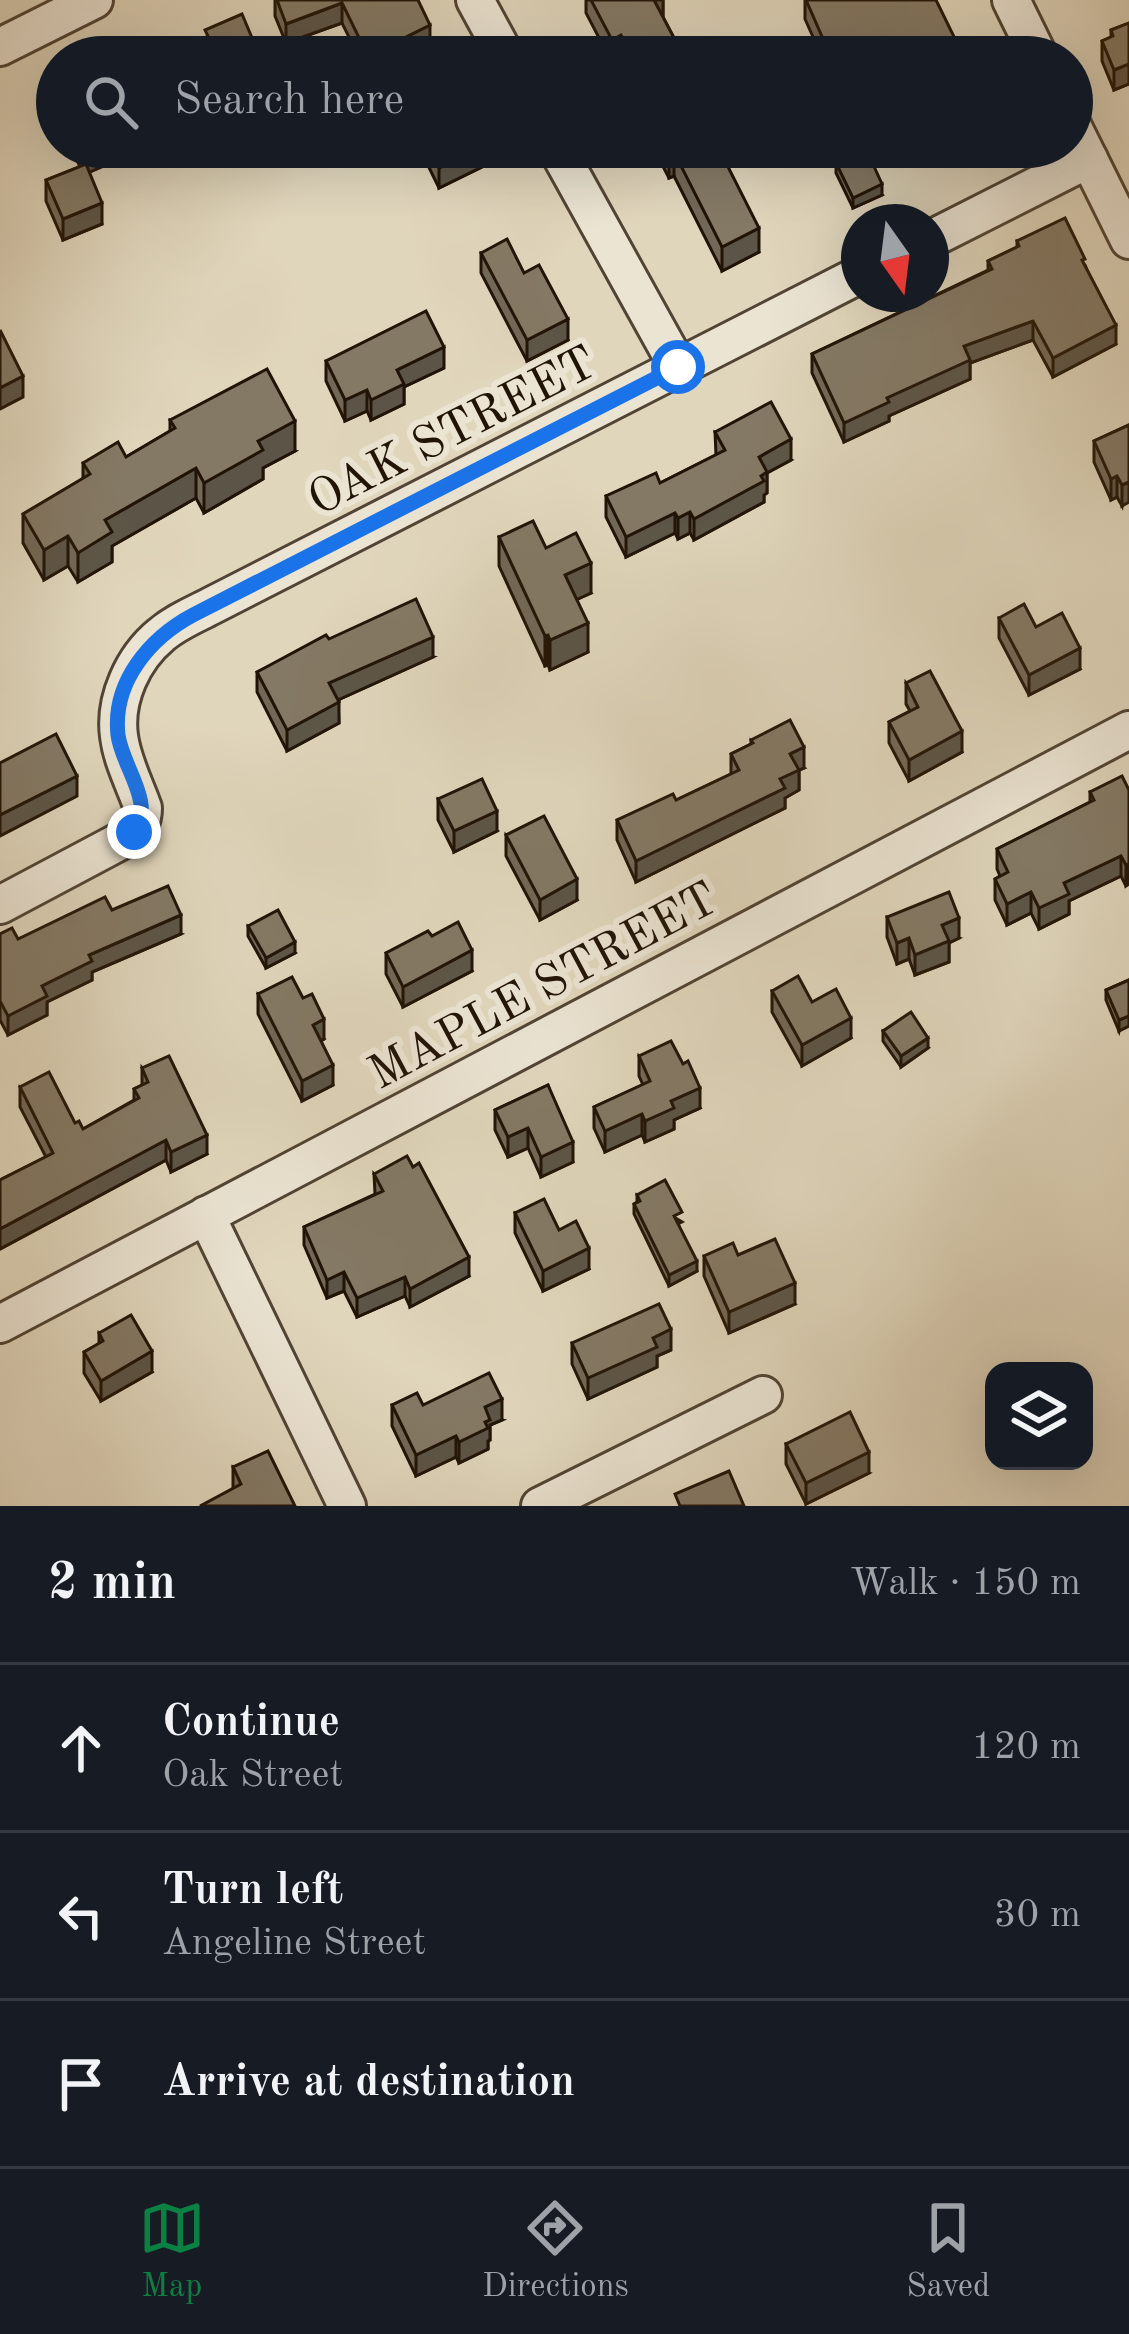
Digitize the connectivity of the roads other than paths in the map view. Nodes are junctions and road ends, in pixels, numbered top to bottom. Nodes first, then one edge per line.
1 (94, 0) edge
2 (475, 0) edge
3 (1011, 0) edge
4 (495, 36) edge
5 (1029, 36) edge
6 (0, 47) edge
7 (1093, 166) edge
8 (568, 168) edge
9 (1069, 168) edge
10 (949, 230) edge
11 (1129, 240) edge
12 (841, 284) edge
13 (678, 367) junction
14 (1129, 730) edge
15 (0, 905) edge
16 (206, 1215) junction
17 (0, 1324) edge
18 (763, 1395) dead end
19 (347, 1506) edge
20 (540, 1506) edge

1 - 6 street
2 - 4 street
3 - 5 street
7 - 11 street
8 - 13 street
9 - 10 street
12 - 13 street, OAK STREET
13 - 15 street, OAK STREET
14 - 16 street, MAPLE STREET
16 - 17 street, MAPLE STREET
16 - 19 street
18 - 20 street

